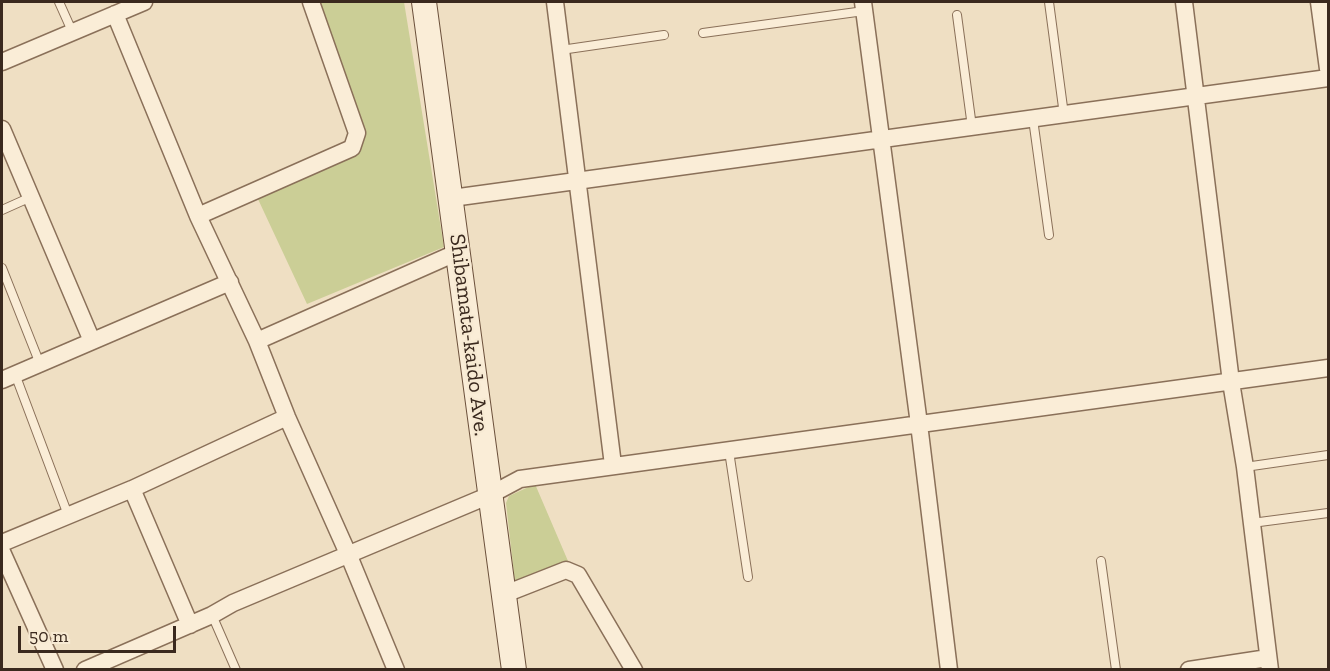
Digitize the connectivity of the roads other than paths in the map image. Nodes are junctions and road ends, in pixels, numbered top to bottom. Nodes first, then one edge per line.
1 (59, 2) edge
2 (144, 2) edge
3 (311, 2) edge
4 (424, 2) edge
5 (555, 2) edge
6 (1049, 2) edge
7 (1184, 2) edge
8 (1319, 2) edge
9 (864, 6) edge
10 (115, 14) junction
11 (957, 15) dead end
12 (72, 31) junction
13 (703, 33) dead end
14 (664, 35) dead end
15 (561, 50) junction
16 (2, 62) edge
17 (1329, 69) edge
18 (1329, 78) edge
19 (1197, 96) junction
20 (1064, 115) junction
21 (1033, 119) junction
22 (972, 127) junction
23 (2, 129) edge
24 (882, 139) junction
25 (578, 181) junction
26 (31, 197) junction
27 (452, 198) junction
28 (2, 210) edge
29 (198, 216) junction
30 (1049, 236) dead end
31 (458, 252) junction
32 (2, 268) edge
33 (230, 282) junction
34 (92, 341) junction
35 (257, 341) junction
36 (40, 364) junction
37 (1329, 368) edge
38 (8, 377) edge
39 (1231, 382) junction
40 (286, 417) junction
41 (919, 424) junction
42 (729, 451) junction
43 (1329, 455) edge
44 (613, 465) junction
45 (1245, 467) junction
46 (132, 489) junction
47 (490, 495) junction
48 (1329, 513) edge
49 (68, 515) junction
50 (1252, 524) junction
51 (2, 543) edge
52 (2, 552) edge
53 (349, 555) junction
54 (1101, 561) dead end
55 (748, 577) dead end
56 (505, 594) junction
57 (212, 615) junction
58 (190, 625) junction
59 (1269, 664) edge
60 (392, 668) edge
61 (55, 669) edge
62 (85, 669) edge
63 (236, 669) edge
64 (514, 669) edge
65 (634, 669) edge
66 (949, 669) edge
67 (1116, 669) edge
68 (1190, 669) edge

1 - 12 lane
2 - 10 street
3 - 29 street
4 - 27 main road, Shibamata-kaido Ave.
5 - 15 street
6 - 20 lane
7 - 19 street
8 - 17 street
9 - 13 lane
9 - 24 street
10 - 12 street
10 - 29 street
11 - 22 lane
12 - 16 street
14 - 15 lane
15 - 25 street
18 - 19 street
19 - 20 street
19 - 39 street
20 - 21 street
21 - 22 street
21 - 30 lane
22 - 24 street
23 - 26 street
24 - 25 street
24 - 41 street
25 - 27 street
25 - 44 street
26 - 28 lane
26 - 34 street
27 - 31 main road, Shibamata-kaido Ave.
29 - 33 street
31 - 35 street
31 - 47 main road, Shibamata-kaido Ave.
32 - 36 lane
33 - 34 street
33 - 35 street
34 - 36 street
35 - 40 street
36 - 38 street
37 - 39 street
38 - 49 lane
39 - 41 street
39 - 45 street
40 - 46 street
40 - 53 street
41 - 42 street
41 - 66 street
42 - 44 street
42 - 55 lane
43 - 45 lane
44 - 47 street
45 - 50 street
46 - 49 street
46 - 58 street
47 - 53 street
47 - 56 main road, Shibamata-kaido Ave.
48 - 50 lane
49 - 51 street
50 - 59 street
52 - 61 street
53 - 57 street
53 - 60 street
54 - 67 lane
56 - 64 main road, Shibamata-kaido Ave.
56 - 65 street
57 - 58 street
57 - 63 lane
58 - 62 street
59 - 68 street

